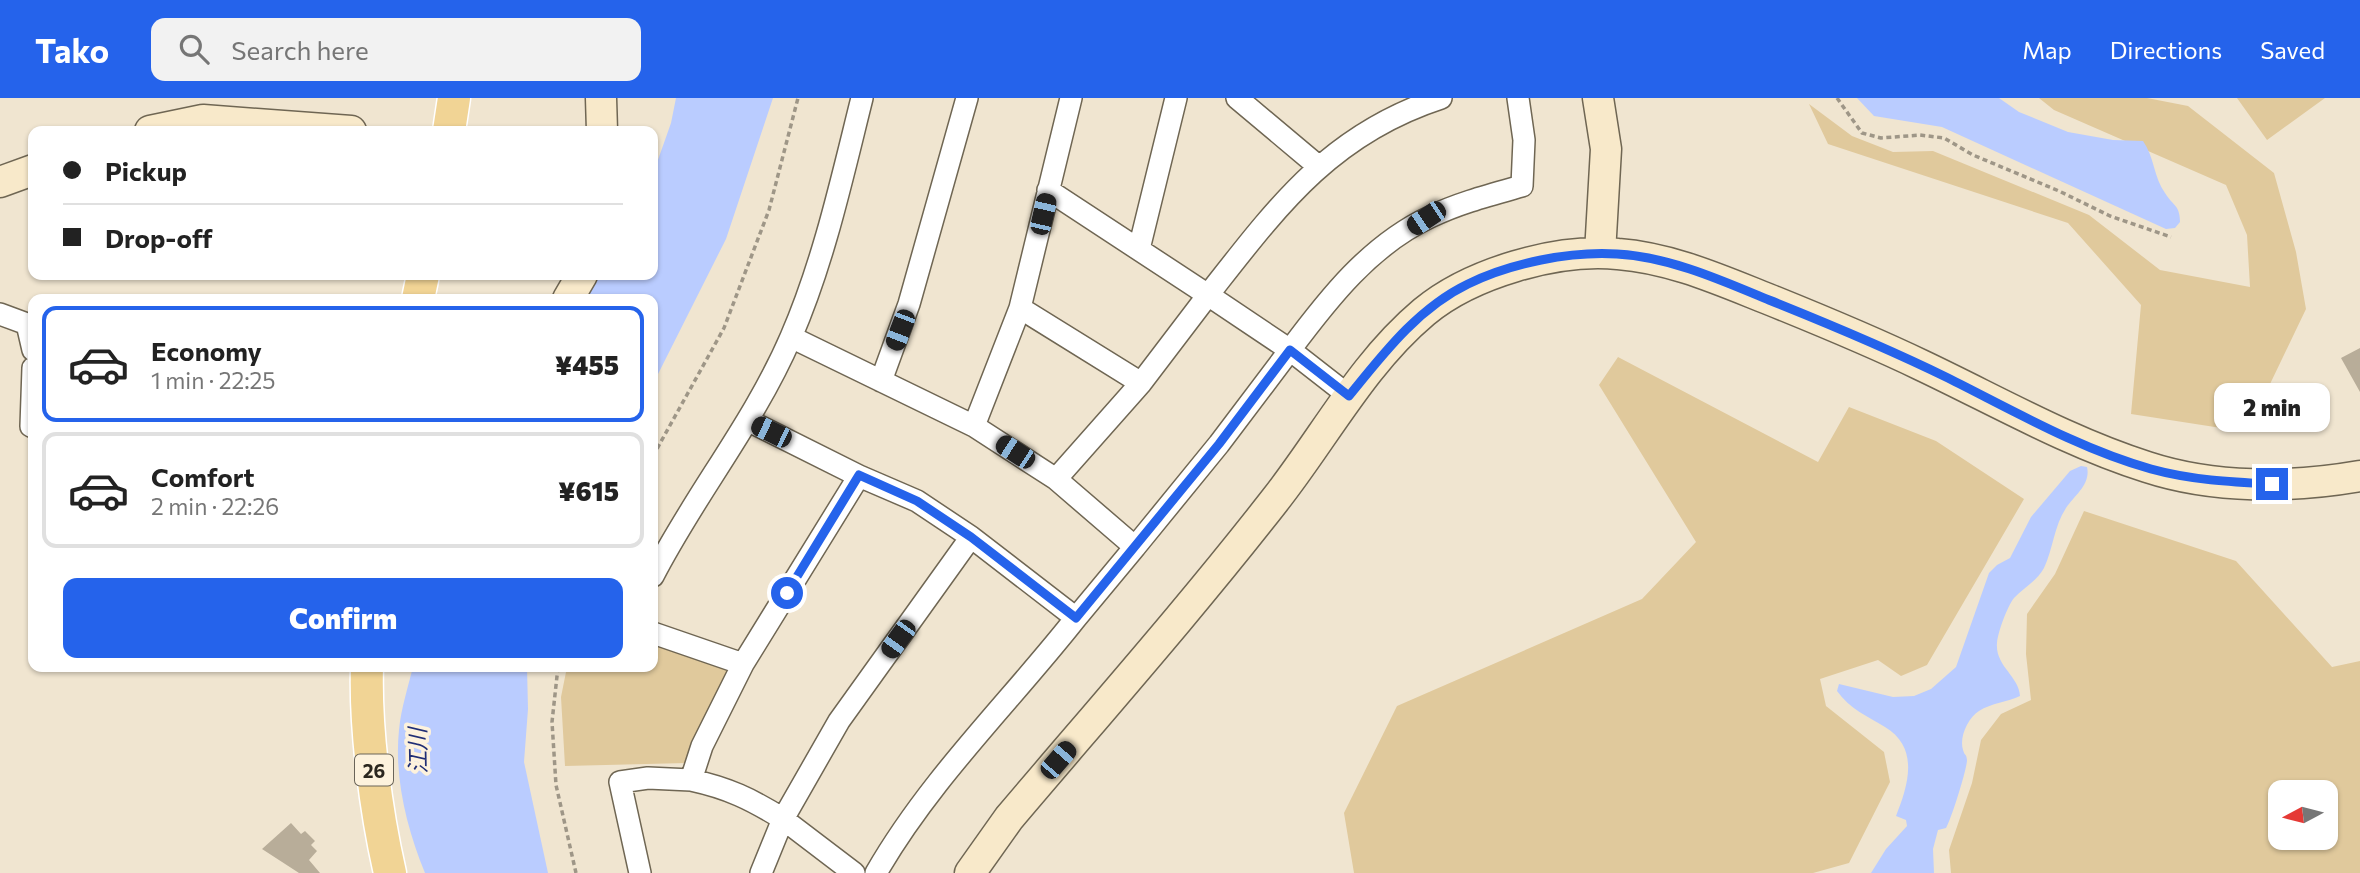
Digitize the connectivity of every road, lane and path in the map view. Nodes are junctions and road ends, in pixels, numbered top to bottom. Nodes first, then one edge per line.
1 (433, 98) edge
2 (454, 98) edge
3 (601, 98) edge
4 (798, 98) edge
5 (862, 98) edge
6 (967, 98) edge
7 (1071, 98) edge
8 (1176, 98) edge
9 (1237, 98) edge
10 (1441, 98) edge
11 (1518, 98) edge
12 (1598, 98) edge
13 (1837, 98) edge
14 (1404, 103) edge
15 (174, 126) edge
16 (284, 126) edge
17 (430, 126) edge
18 (450, 126) edge
19 (603, 126) edge
20 (1318, 166) junction
21 (28, 172) edge
22 (0, 182) edge
23 (1048, 190) junction
24 (2171, 237) dead end
25 (1139, 249) junction
26 (1600, 253) junction
27 (1208, 295) junction
28 (1020, 308) junction
29 (0, 314) edge
30 (28, 328) edge
31 (791, 337) junction
32 (1290, 350) junction
33 (881, 381) junction
34 (1141, 383) junction
35 (1349, 396) junction
36 (749, 421) junction
37 (974, 426) junction
38 (658, 447) edge
39 (859, 475) junction
40 (2360, 476) edge
41 (1056, 478) junction
42 (971, 537) junction
43 (1135, 547) junction
44 (658, 568) edge
45 (1076, 618) junction
46 (658, 635) edge
47 (743, 664) junction
48 (347, 672) edge
49 (367, 672) edge
50 (557, 672) edge
51 (691, 780) junction
52 (783, 819) junction
53 (370, 873) edge
54 (390, 873) edge
55 (576, 873) edge
56 (640, 873) edge
57 (761, 873) edge
58 (854, 873) edge
59 (876, 873) edge
60 (970, 873) edge

1 - 17 main road
2 - 18 main road
3 - 19 street
4 - 38 path
5 - 31 street
6 - 33 street
7 - 23 street
8 - 25 street
9 - 20 street
10 - 14 street
11 - 32 street
12 - 26 street
13 - 24 path
14 - 20 street
15 - 16 street
20 - 27 street
21 - 22 street
23 - 25 street
23 - 28 street
25 - 27 street
26 - 35 street
26 - 40 street
27 - 32 street
27 - 34 street
28 - 34 street
28 - 37 street
29 - 30 street
31 - 33 street
31 - 36 street
32 - 35 street
32 - 43 street
33 - 37 street
34 - 41 street
35 - 60 street
36 - 39 street
36 - 44 street
37 - 41 street
39 - 42 street
39 - 47 street
41 - 43 street
42 - 45 street
42 - 52 street
43 - 45 street
45 - 59 street
46 - 47 street
47 - 51 street
48 - 53 main road, 26
49 - 54 main road, 26
50 - 55 path
51 - 52 street
51 - 56 street
52 - 57 street
52 - 58 street

